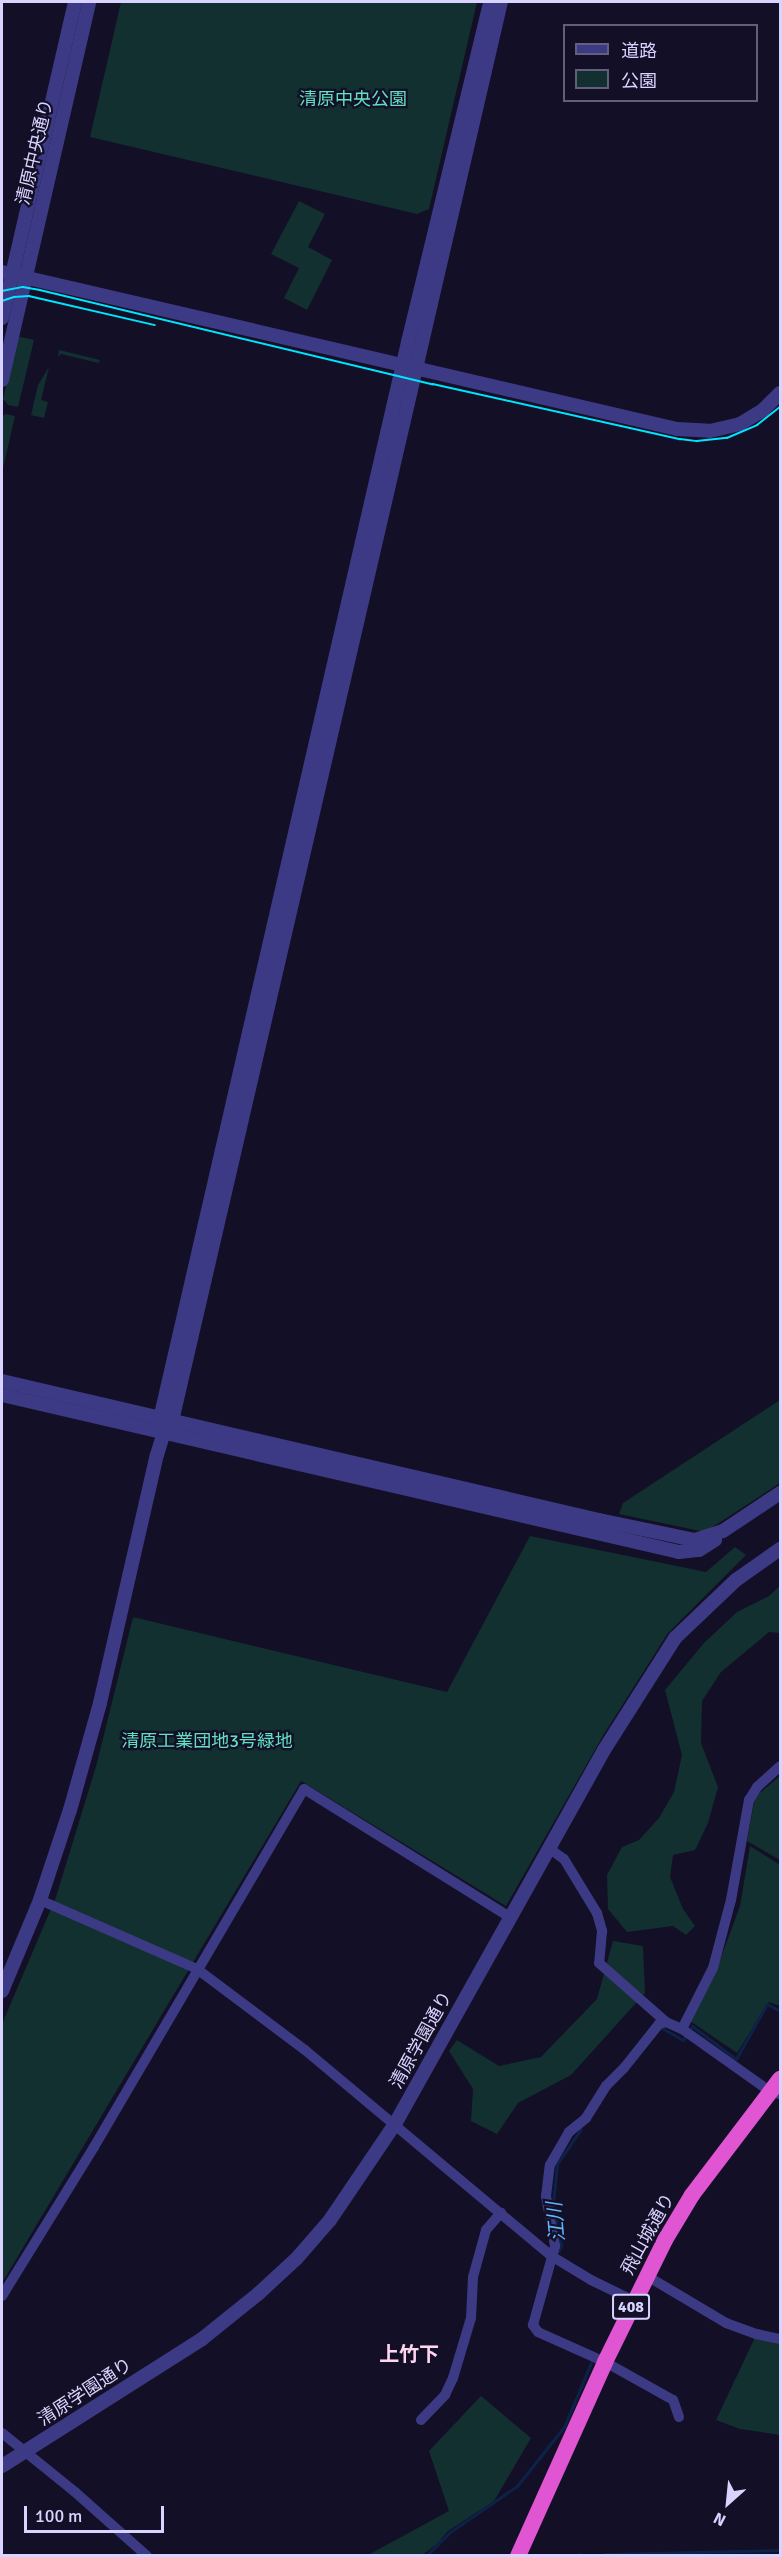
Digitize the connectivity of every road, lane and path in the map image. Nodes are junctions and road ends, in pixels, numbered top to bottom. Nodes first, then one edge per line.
1 (75, 2) edge
2 (89, 2) edge
3 (490, 2) edge
4 (501, 2) edge
5 (13, 274) edge
6 (2, 318) edge
7 (402, 366) junction
8 (417, 369) junction
9 (2, 380) edge
10 (780, 393) edge
11 (2, 1381) edge
12 (2, 1395) edge
13 (165, 1424) junction
14 (780, 1493) edge
15 (780, 1549) edge
16 (780, 1766) edge
17 (549, 1849) junction
18 (39, 1900) junction
19 (510, 1917) junction
20 (197, 1969) junction
21 (2, 1991) edge
22 (666, 2022) junction
23 (682, 2029) junction
24 (777, 2088) edge
25 (394, 2124) junction
26 (501, 2213) junction
27 (553, 2257) junction
28 (646, 2276) junction
29 (2, 2296) edge
30 (634, 2301) junction
31 (780, 2339) edge
32 (604, 2362) junction
33 (680, 2417) dead end
34 (421, 2420) dead end
35 (2, 2433) edge
36 (25, 2452) junction
37 (2, 2466) edge
38 (147, 2556) edge
39 (518, 2556) edge

1 - 5 street, 清原中央通り
2 - 5 street, 清原中央通り
3 - 7 street
4 - 8 street
5 - 6 street, 清原中央通り
5 - 7 street
5 - 9 street, 清原中央通り
7 - 8 street
7 - 13 street
8 - 10 street
8 - 13 street
11 - 13 street
12 - 13 street
13 - 14 street
13 - 18 street
15 - 17 street, 清原学園通り
16 - 23 street
17 - 19 street, 清原学園通り
17 - 22 street
18 - 20 street
18 - 21 street
19 - 20 street
19 - 25 street, 清原学園通り
20 - 25 street
20 - 29 street
22 - 23 street
22 - 27 street
23 - 24 street
24 - 28 highway, 飛山城通り / 408
25 - 26 street
25 - 36 street, 清原学園通り
26 - 27 street
26 - 34 street
27 - 30 street
27 - 32 street
28 - 30 highway, 飛山城通り / 408
28 - 31 street
30 - 32 highway, 飛山城通り / 408
32 - 33 street
32 - 39 highway, 飛山城通り / 408
35 - 36 street
36 - 37 street, 清原学園通り
36 - 38 street

